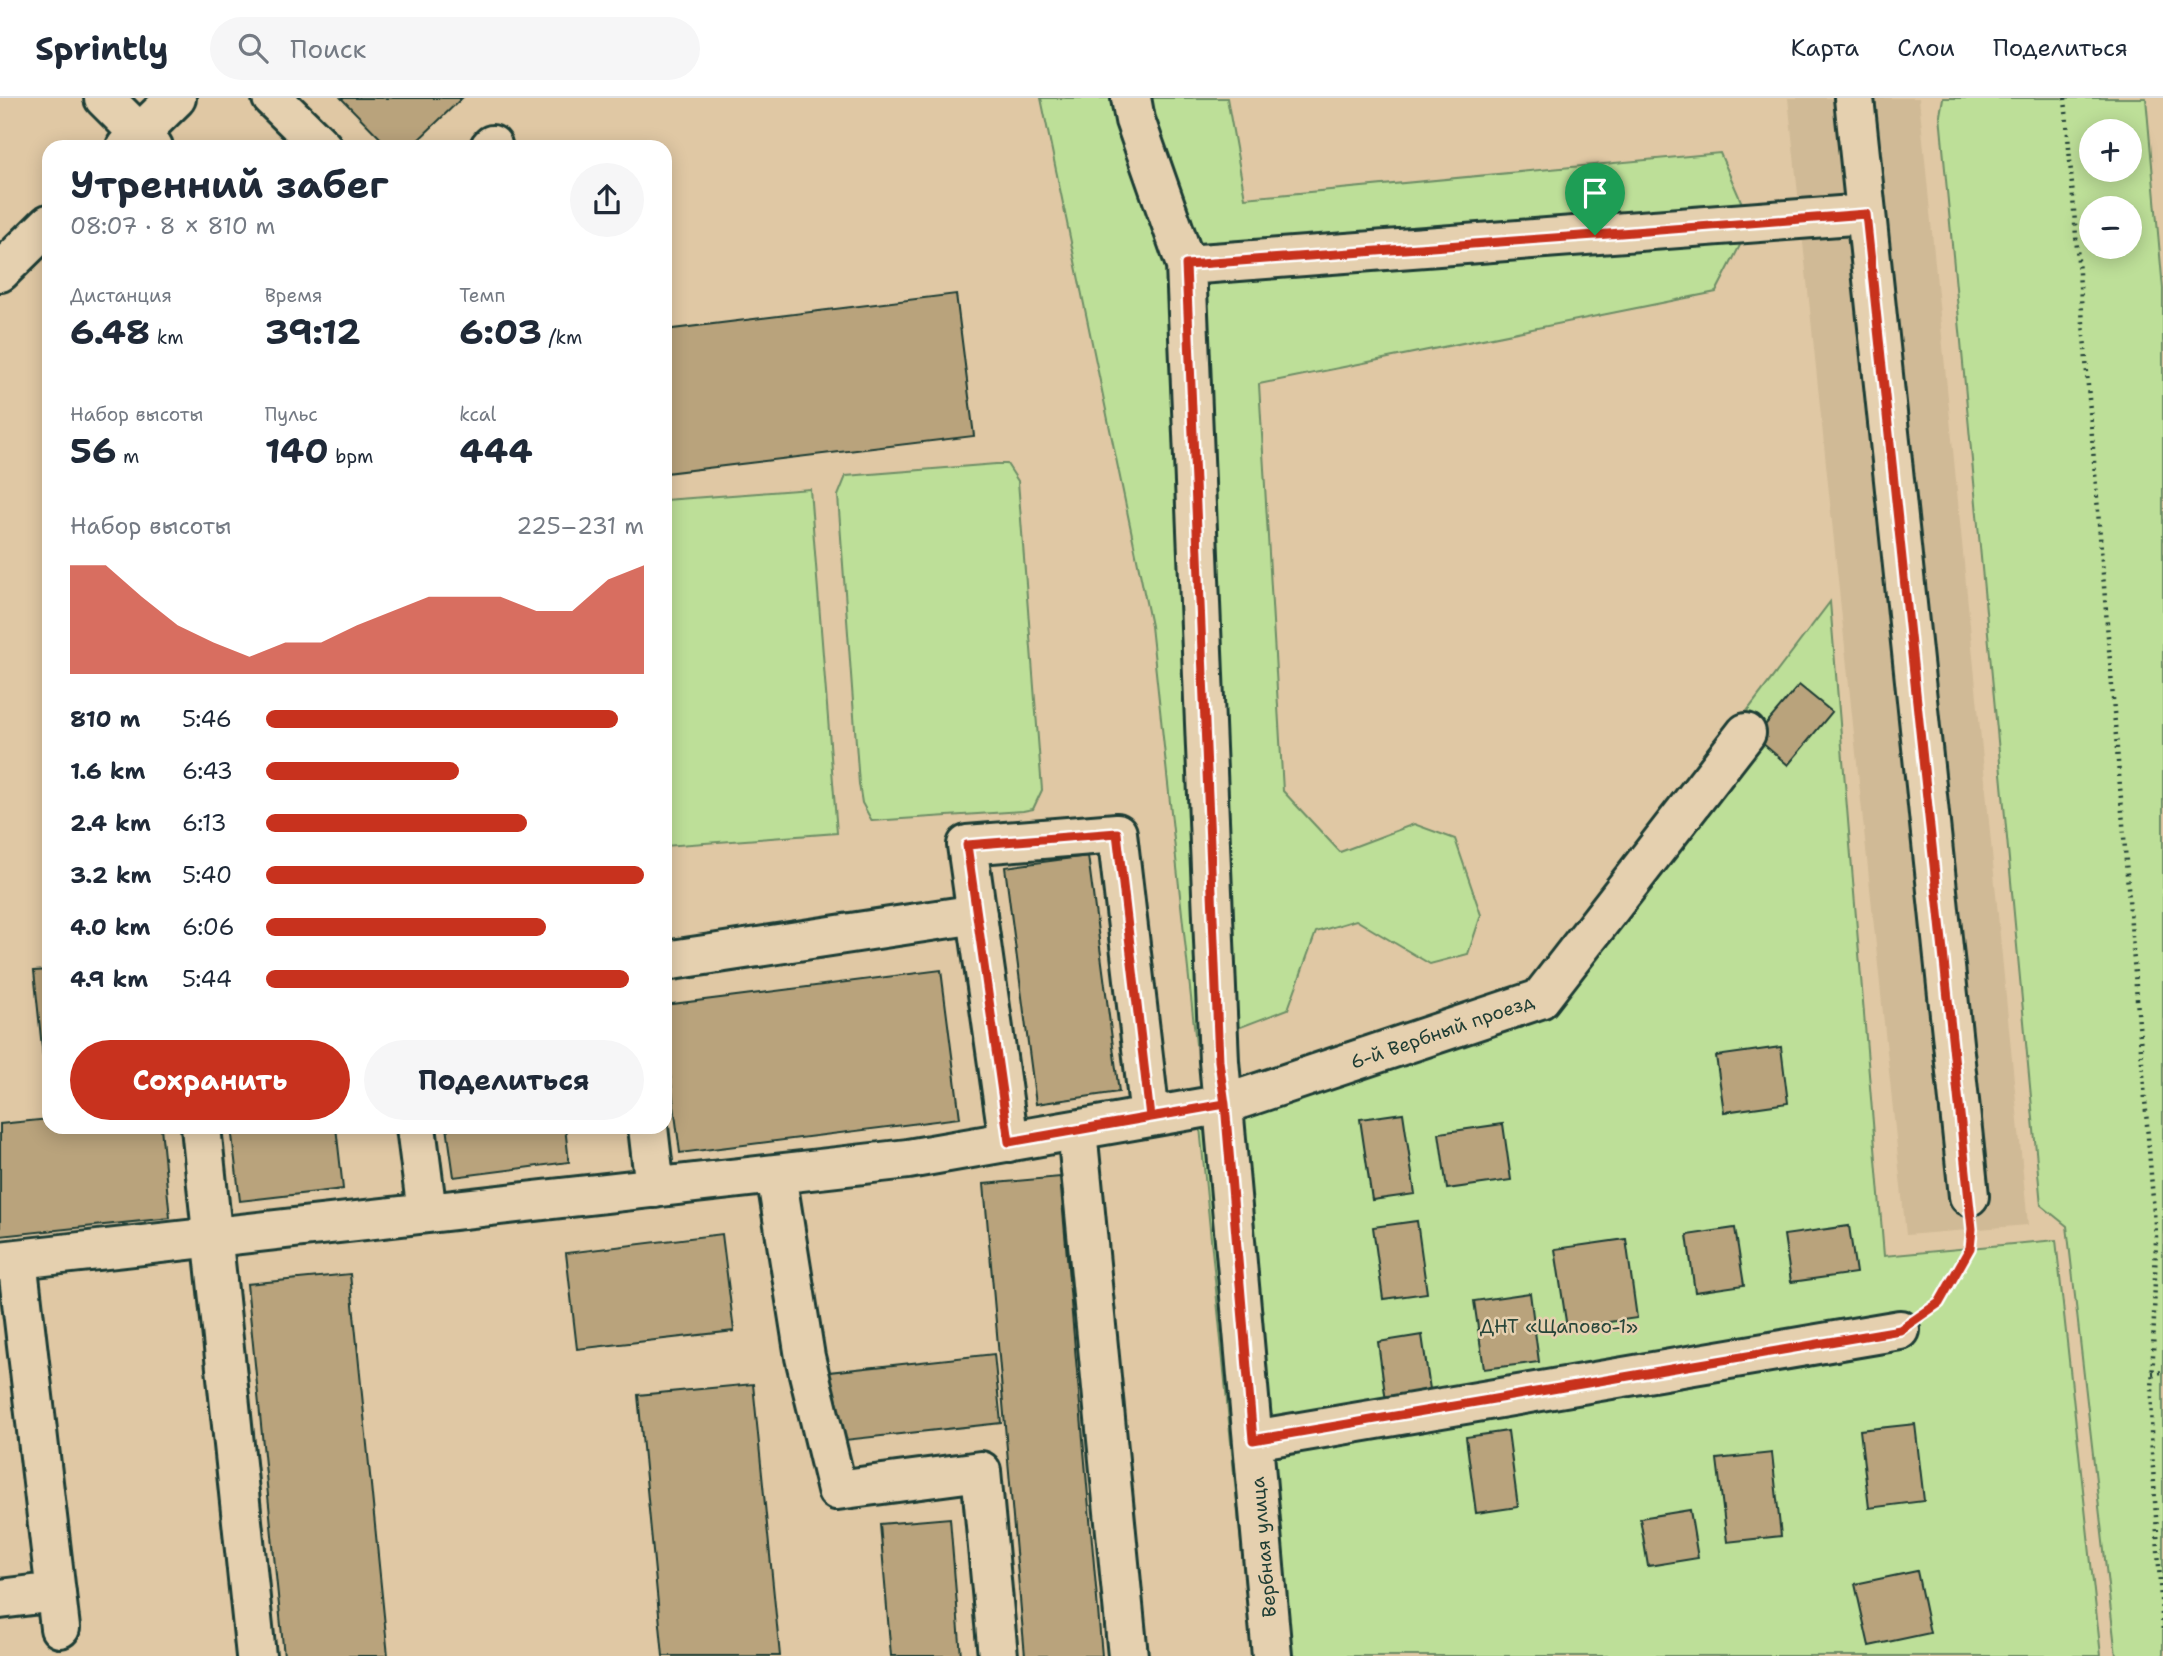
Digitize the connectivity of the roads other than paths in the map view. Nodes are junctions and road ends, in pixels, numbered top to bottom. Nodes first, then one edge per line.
1 (104, 98) edge
2 (176, 98) edge
3 (272, 98) edge
4 (1131, 98) edge
5 (1854, 98) edge
6 (138, 140) edge
7 (142, 140) edge
8 (315, 140) edge
9 (1866, 214) junction
10 (42, 231) edge
11 (1186, 265) junction
12 (0, 272) edge
13 (1746, 733) dead end
14 (977, 914) junction
15 (672, 960) edge
16 (1225, 1104) junction
17 (1150, 1117) junction
18 (1077, 1130) junction
19 (202, 1134) edge
20 (417, 1134) edge
21 (649, 1134) edge
22 (1009, 1142) junction
23 (776, 1174) junction
24 (655, 1188) junction
25 (1969, 1196) road end
26 (427, 1213) junction
27 (213, 1237) junction
28 (8, 1260) edge
29 (1900, 1330) road end
30 (1253, 1440) junction
31 (0, 1599) edge
32 (256, 1656) edge
33 (998, 1656) edge
34 (1128, 1656) edge
35 (1272, 1656) edge

1 - 6 street
2 - 7 street
3 - 8 street
4 - 11 street, Вербная улица
5 - 9 street
9 - 11 street
9 - 25 street
10 - 12 street
11 - 16 street, Вербная улица
13 - 16 street, 6-й Вербный проезд
14 - 15 street
14 - 17 street
14 - 22 street
16 - 17 street, 6-й Вербный проезд
16 - 30 street, Вербная улица
17 - 18 street, 6-й Вербный проезд
18 - 22 street, 6-й Вербный проезд
18 - 34 street
19 - 27 street
20 - 26 street
21 - 24 street
22 - 23 street, 6-й Вербный проезд
23 - 24 street, 6-й Вербный проезд
23 - 33 street
24 - 26 street, 6-й Вербный проезд
26 - 27 street, 6-й Вербный проезд
27 - 28 street, 6-й Вербный проезд
27 - 32 street
28 - 31 street
29 - 30 street
30 - 35 street, Вербная улица

